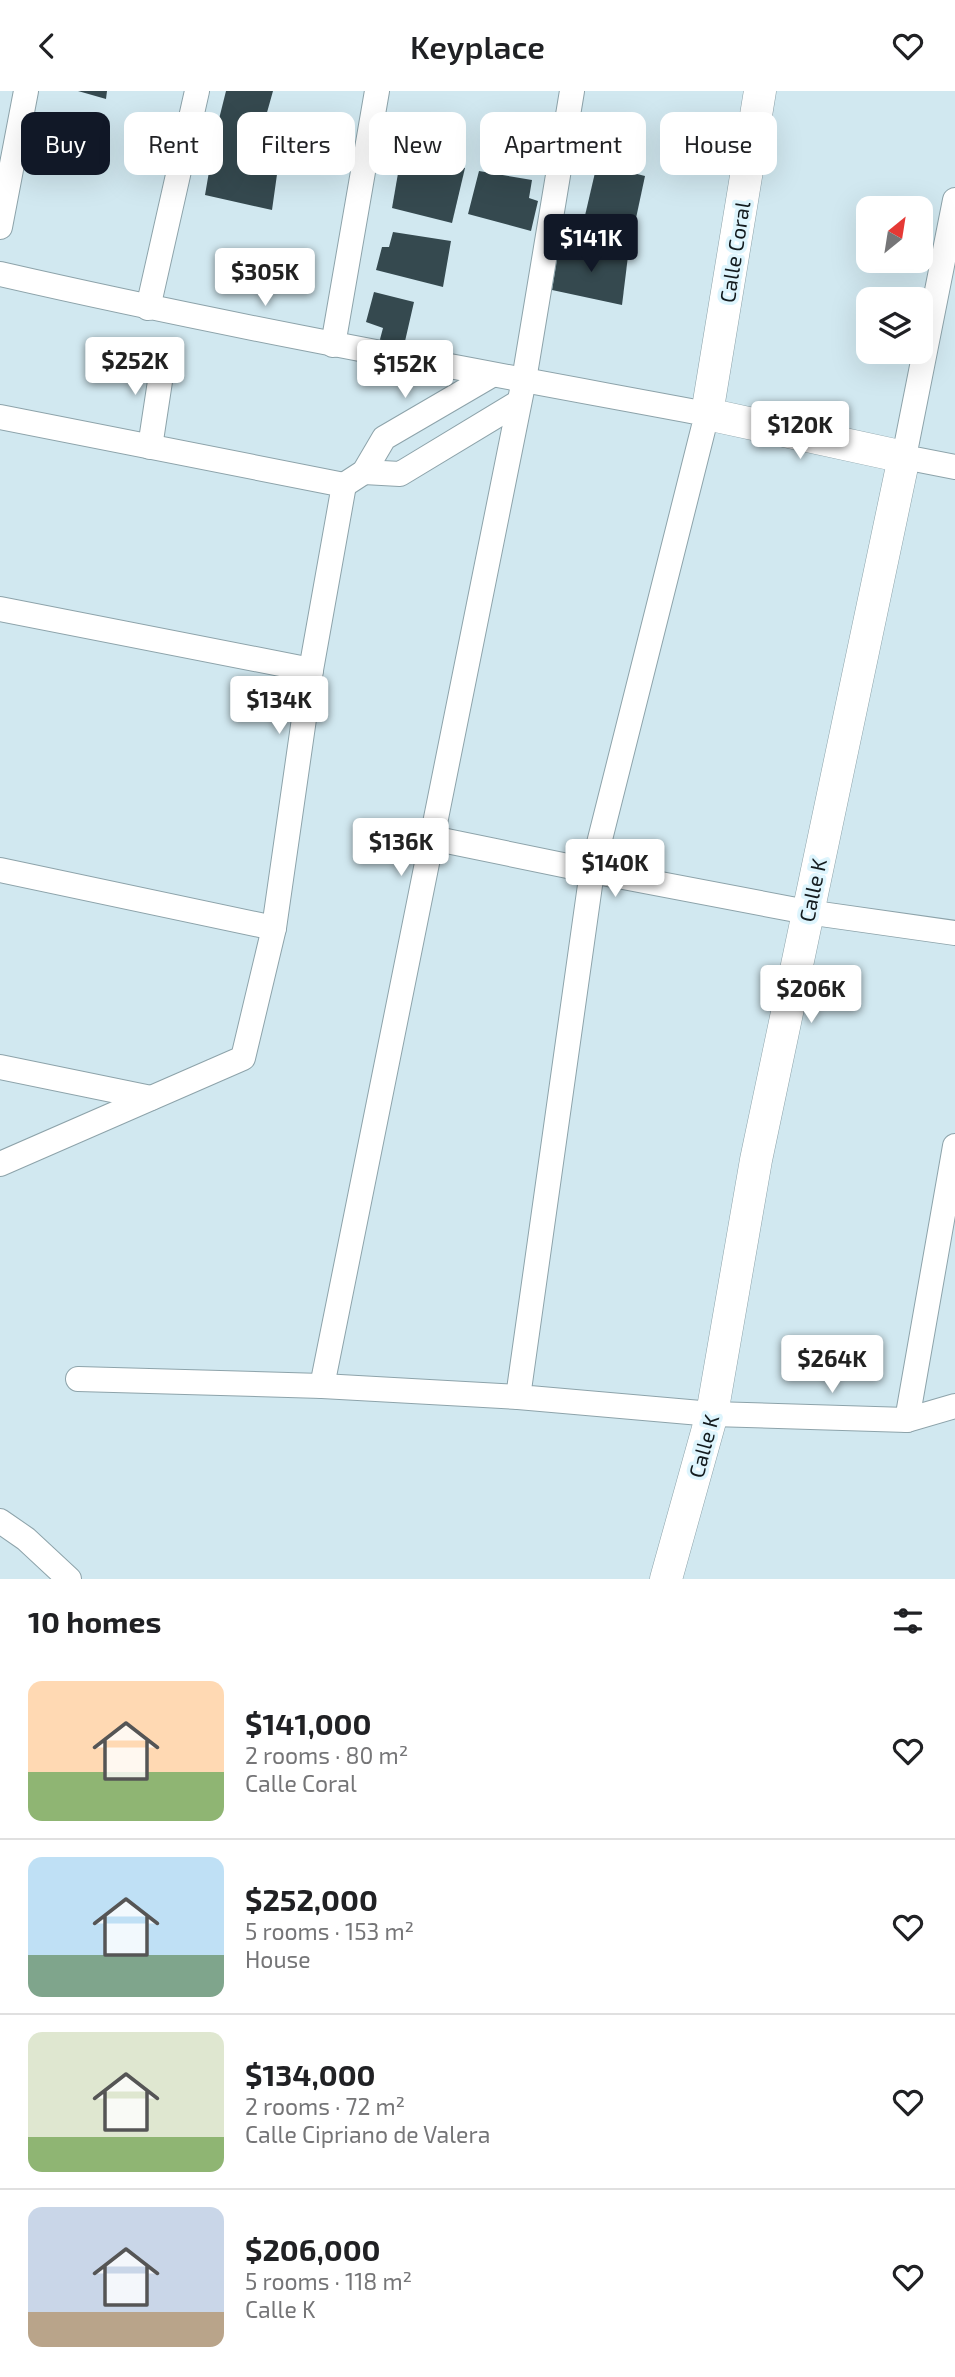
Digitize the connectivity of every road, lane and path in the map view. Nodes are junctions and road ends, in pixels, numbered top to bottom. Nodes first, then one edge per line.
1 (26, 91) edge
2 (197, 91) edge
3 (377, 91) edge
4 (572, 91) edge
5 (760, 91) edge
6 (955, 200) edge
7 (0, 227) edge
8 (0, 274) edge
9 (148, 308) junction
10 (333, 345) junction
11 (164, 355) dead end
12 (492, 375) junction
13 (521, 391) junction
14 (707, 414) junction
15 (0, 417) edge
16 (150, 447) junction
17 (904, 457) junction
18 (955, 467) edge
19 (354, 478) junction
20 (0, 609) edge
21 (311, 670) junction
22 (432, 838) junction
23 (0, 870) edge
24 (592, 871) junction
25 (807, 912) junction
26 (274, 927) junction
27 (955, 933) edge
28 (0, 1067) edge
29 (151, 1098) junction
30 (955, 1146) edge
31 (0, 1164) edge
32 (78, 1379) dead end
33 (322, 1386) junction
34 (518, 1397) junction
35 (955, 1406) edge
36 (712, 1414) junction
37 (907, 1420) junction
38 (0, 1521) edge
39 (69, 1579) edge
40 (666, 1579) edge

1 - 7 street
2 - 9 street
3 - 10 street
4 - 13 street
5 - 14 street, Calle Coral
6 - 17 street, Calle K
8 - 9 street
9 - 10 street
10 - 12 street
11 - 16 street
12 - 13 street
12 - 19 street
13 - 14 street
13 - 19 street
13 - 22 street
14 - 17 street
14 - 24 street
15 - 16 street
16 - 19 street
17 - 18 street
17 - 25 street, Calle K
19 - 21 street
20 - 21 street
21 - 26 street
22 - 24 street
22 - 33 street
23 - 26 street
24 - 25 street
24 - 34 street
25 - 27 street
25 - 36 street, Calle K
26 - 29 street
28 - 29 street
29 - 31 street
30 - 37 street
32 - 33 street
33 - 34 street
34 - 36 street
35 - 37 street
36 - 37 street
36 - 40 street, Calle K
38 - 39 street

